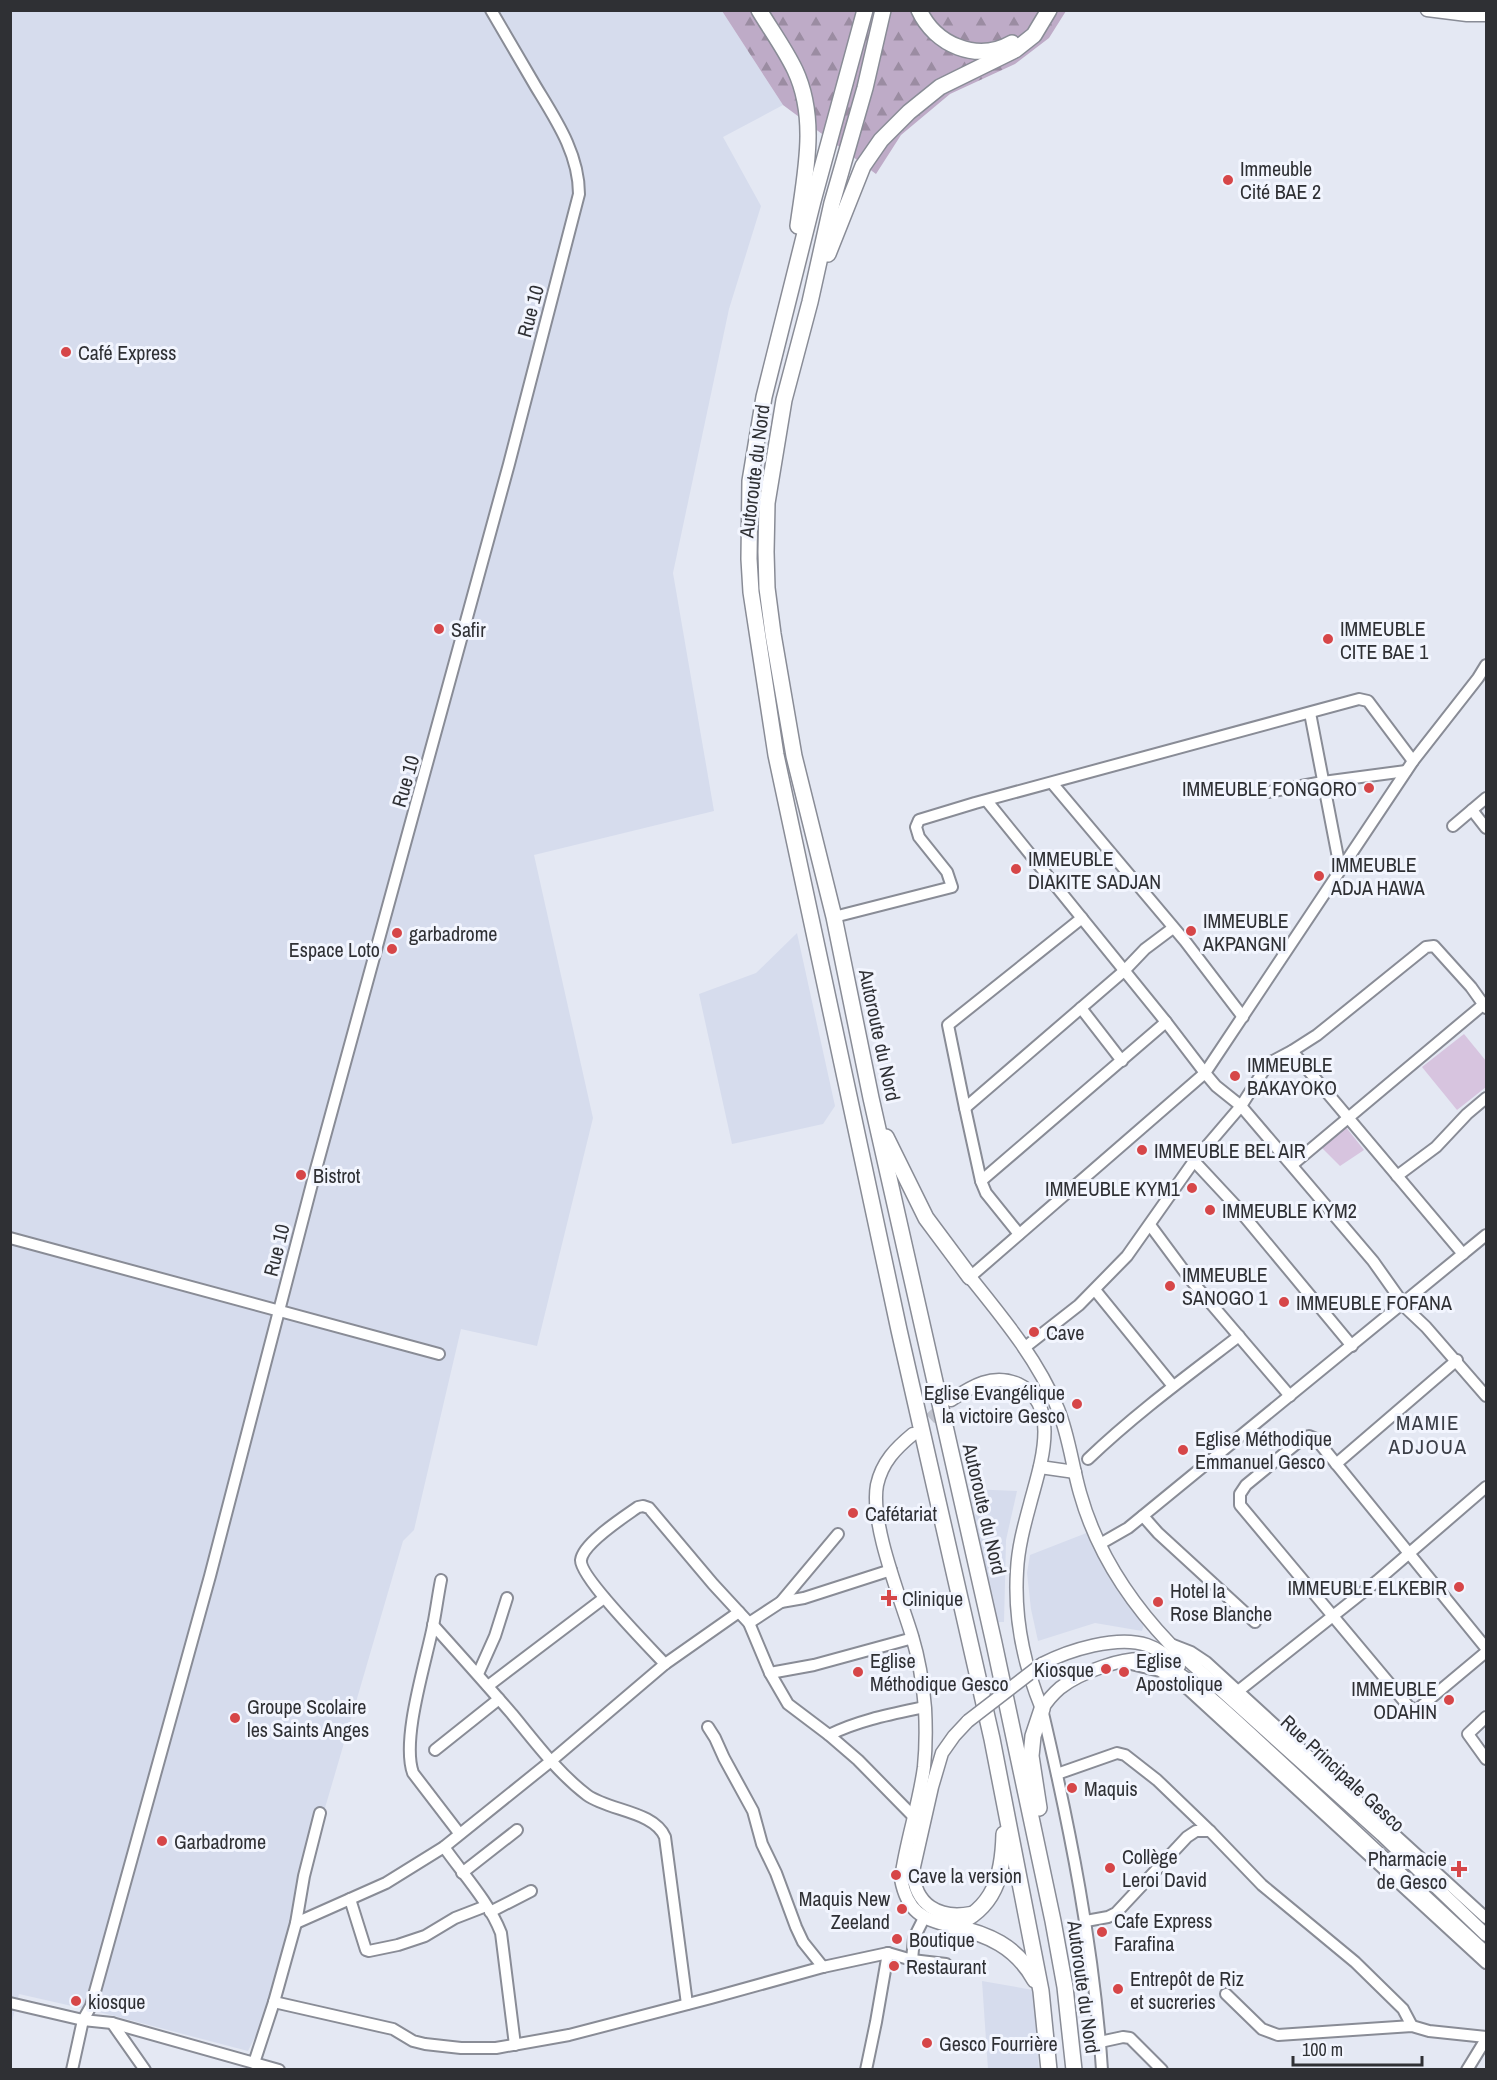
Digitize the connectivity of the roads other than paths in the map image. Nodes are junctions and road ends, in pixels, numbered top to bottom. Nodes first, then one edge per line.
1 (491, 10) edge
2 (759, 10) edge
3 (865, 10) edge
4 (883, 10) edge
5 (919, 10) edge
6 (1042, 10) edge
7 (1049, 10) edge
8 (1427, 10) edge
9 (1486, 15) edge
10 (790, 290) junction
11 (810, 302) junction
12 (1486, 665) edge
13 (1310, 712) junction
14 (1413, 761) junction
15 (1406, 771) junction
16 (1323, 782) junction
17 (1052, 783) junction
18 (1268, 792) dead end
19 (1486, 798) edge
20 (987, 801) junction
21 (1472, 810) junction
22 (1453, 826) dead end
23 (1486, 828) edge
24 (1340, 868) junction
25 (834, 917) junction
26 (1082, 918) junction
27 (1173, 928) junction
28 (1124, 971) junction
29 (1485, 1006) edge
30 (1081, 1008) junction
31 (1243, 1017) junction
32 (1166, 1022) junction
33 (1292, 1051) junction
34 (1122, 1060) junction
35 (1205, 1073) junction
36 (871, 1098) junction
37 (1486, 1098) edge
38 (1240, 1106) junction
39 (965, 1108) junction
40 (1348, 1118) junction
41 (1194, 1161) junction
42 (1292, 1165) junction
43 (1397, 1176) junction
44 (981, 1182) junction
45 (1150, 1225) junction
46 (1019, 1234) junction
47 (1486, 1234) edge
48 (10, 1238) edge
49 (1463, 1254) junction
50 (969, 1277) junction
51 (1095, 1290) junction
52 (1404, 1304) junction
53 (280, 1311) junction
54 (1239, 1336) junction
55 (1352, 1346) junction
56 (1024, 1348) junction
57 (440, 1354) dead end
58 (1456, 1360) junction
59 (1173, 1386) junction
60 (1290, 1396) junction
61 (1486, 1396) edge
62 (951, 1400) tunnel mouth
63 (913, 1434) tunnel mouth
64 (1089, 1459) dead end
65 (1336, 1464) junction
66 (1040, 1467) junction
67 (1075, 1472) junction
68 (1485, 1491) edge
69 (1143, 1516) junction
70 (838, 1534) dead end
71 (1100, 1544) junction
72 (1409, 1554) junction
73 (891, 1570) junction
74 (441, 1580) dead end
75 (507, 1598) dead end
76 (604, 1598) junction
77 (781, 1602) junction
78 (739, 1612) junction
79 (1333, 1617) junction
80 (1256, 1622) dead end
81 (749, 1623) junction
82 (433, 1625) junction
83 (913, 1638) junction
84 (1170, 1644) junction
85 (1486, 1650) edge
86 (1120, 1663) junction
87 (665, 1664) junction
88 (770, 1673) junction
89 (478, 1674) junction
90 (488, 1686) junction
91 (1238, 1692) junction
92 (499, 1699) junction
93 (925, 1707) junction
94 (1042, 1708) junction
95 (1232, 1717) junction
96 (1486, 1717) edge
97 (708, 1727) dead end
98 (829, 1735) junction
99 (435, 1750) dead end
100 (1486, 1759) edge
101 (551, 1761) junction
102 (1057, 1774) junction
103 (1000, 1783) junction
104 (320, 1813) dead end
105 (913, 1816) junction
106 (517, 1830) dead end
107 (1210, 1830) junction
108 (459, 1833) junction
109 (444, 1847) junction
110 (462, 1872) junction
111 (531, 1891) dead end
112 (350, 1899) junction
113 (488, 1909) junction
114 (977, 1911) junction
115 (924, 1918) junction
116 (1486, 1918) edge
117 (1053, 1921) junction
118 (1086, 1921) junction
119 (296, 1923) junction
120 (952, 1926) junction
121 (1486, 1935) edge
122 (888, 1953) junction
123 (1486, 1953) edge
124 (912, 1959) junction
125 (1486, 1963) edge
126 (946, 1964) dead end
127 (822, 1967) junction
128 (1041, 1991) junction
129 (1226, 1994) dead end
130 (274, 2002) junction
131 (10, 2003) edge
132 (687, 2004) junction
133 (83, 2020) junction
134 (112, 2023) junction
135 (1412, 2026) junction
136 (1486, 2038) edge
137 (1101, 2042) junction
138 (515, 2045) junction
139 (254, 2063) junction
140 (72, 2070) edge
141 (144, 2070) edge
142 (279, 2070) edge
143 (866, 2070) edge
144 (1049, 2070) edge
145 (1074, 2070) edge
146 (1102, 2070) edge
147 (1161, 2070) edge
148 (1467, 2070) edge

1 - 53 street, Rue 10
2 - 10 highway
3 - 10 highway, Autoroute du Nord
4 - 11 highway, Autoroute du Nord
5 - 6 highway
7 - 11 highway
8 - 9 main road
10 - 103 highway, Autoroute du Nord
11 - 25 highway, Autoroute du Nord
12 - 14 street
13 - 14 street
13 - 16 street
13 - 17 street
14 - 15 street
15 - 16 street
15 - 24 street
16 - 18 street
16 - 24 street
17 - 20 street
17 - 27 street
19 - 21 street
20 - 25 street
20 - 26 street
21 - 22 street
21 - 23 street
24 - 31 street
25 - 36 highway, Autoroute du Nord
26 - 28 street
26 - 39 street
27 - 28 street
27 - 31 street
28 - 30 street
28 - 32 street
29 - 33 street
29 - 40 street
30 - 34 street
30 - 39 street
31 - 35 street
32 - 34 street
32 - 35 street
33 - 38 street
33 - 40 street
34 - 44 street
35 - 38 street
35 - 46 street
36 - 50 highway
36 - 117 highway, Autoroute du Nord
37 - 43 street
38 - 41 street
38 - 42 street
39 - 44 street
40 - 42 street
40 - 43 street
41 - 45 street
41 - 55 street
42 - 52 street
43 - 49 street
44 - 46 street
45 - 51 street
45 - 54 street
46 - 50 street
47 - 49 street
48 - 53 street
49 - 52 street
50 - 56 main road, Rue Principale Gesco
51 - 56 street
51 - 59 street
52 - 55 street
52 - 58 street
53 - 57 street
53 - 133 street, Rue 10
54 - 59 street
54 - 60 street
55 - 60 street
56 - 67 main road, Rue Principale Gesco
58 - 61 street
58 - 65 street
59 - 64 street
60 - 69 street
62 - 66 main road
63 - 73 main road
65 - 72 street
65 - 79 street
66 - 67 main road
66 - 94 main road
67 - 71 main road, Rue Principale Gesco
68 - 72 street
69 - 71 street
69 - 80 street
70 - 77 street
71 - 84 main road, Rue Principale Gesco
72 - 79 street
72 - 85 street
73 - 77 street
73 - 83 main road
74 - 82 street
75 - 89 street
76 - 78 street
76 - 87 street
76 - 90 street
77 - 81 street
78 - 81 street
78 - 87 street
79 - 85 street
79 - 91 street
81 - 88 street
82 - 89 street
82 - 108 street
83 - 88 street
83 - 93 main road
84 - 91 street
84 - 121 main road, Rue Principale Gesco
86 - 94 main road
86 - 95 main road
86 - 125 street
87 - 101 street
88 - 98 street
89 - 90 street
90 - 92 street
91 - 116 street
92 - 99 street
92 - 101 street
93 - 98 street
93 - 105 main road
94 - 102 street
94 - 117 highway
95 - 114 main road, bridge
95 - 123 main road, Rue Principale Gesco
96 - 100 street
97 - 127 street
98 - 105 street
101 - 108 street
101 - 132 street
102 - 107 street
102 - 118 street
103 - 114 highway
103 - 128 highway, Autoroute du Nord
104 - 119 street
105 - 115 main road
106 - 110 street
107 - 118 street
107 - 135 street
108 - 109 street
109 - 110 street
109 - 112 street
110 - 113 street
111 - 113 street
112 - 113 street
112 - 119 street
113 - 138 street
114 - 120 highway
115 - 120 main road
115 - 124 street
117 - 145 highway, Autoroute du Nord
118 - 137 street
119 - 130 street
120 - 128 highway
122 - 124 street
122 - 127 street
122 - 143 street
124 - 126 street
127 - 132 street
128 - 144 highway, Autoroute du Nord
129 - 135 street
130 - 138 street
130 - 139 street
131 - 133 street
132 - 138 street
133 - 134 street
133 - 140 street, Rue 10
134 - 139 street
134 - 141 street
135 - 136 street
136 - 148 street
137 - 146 street
137 - 147 street
139 - 142 street

